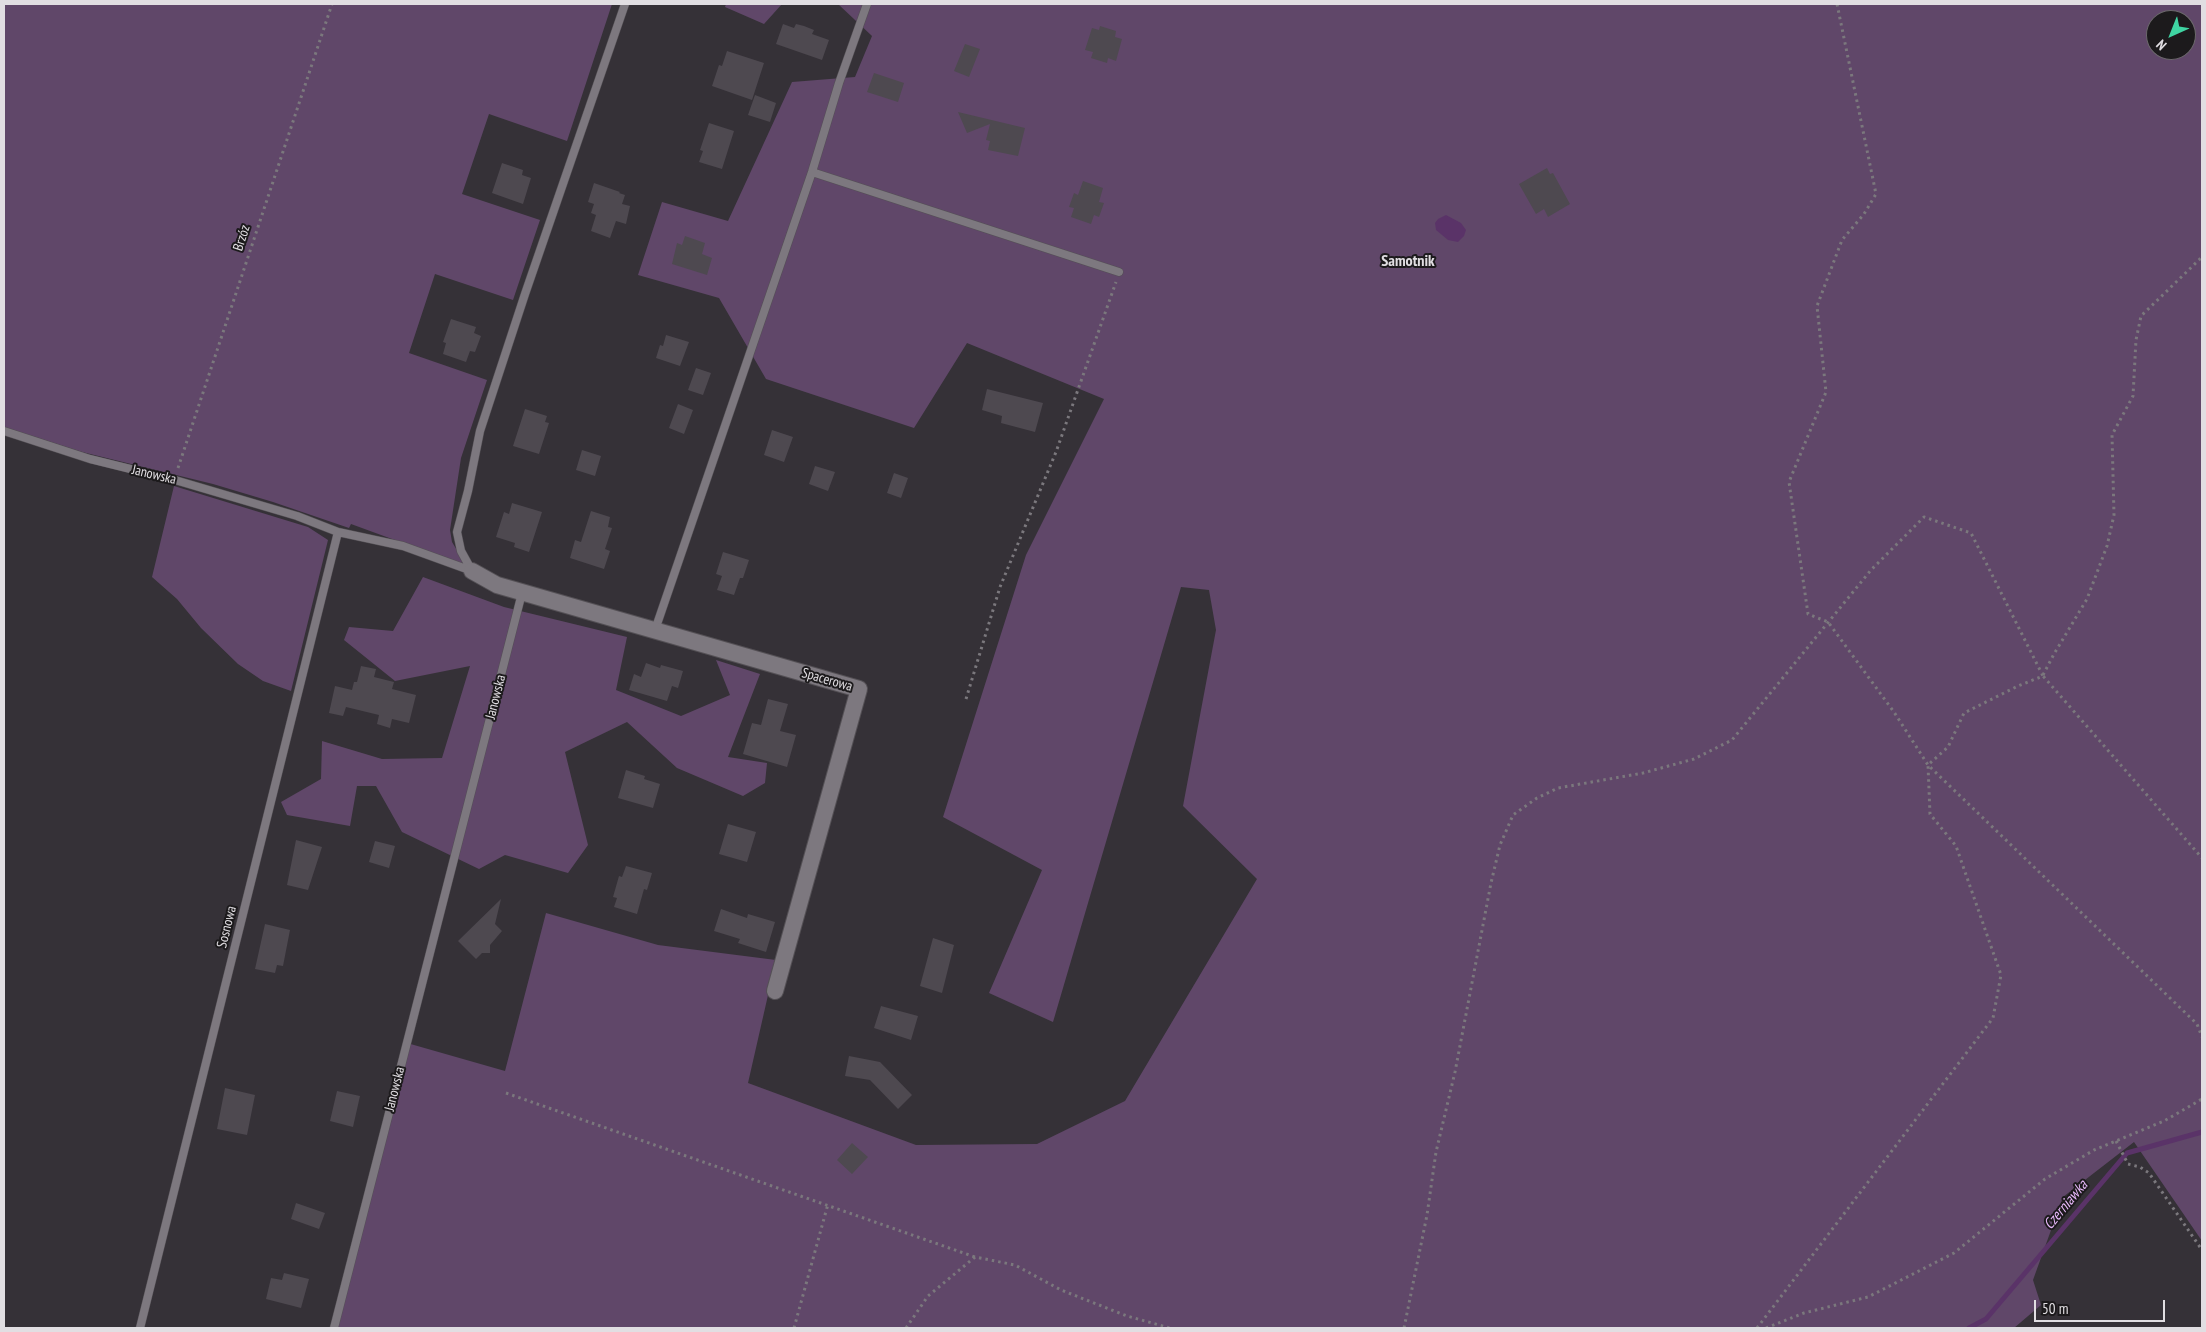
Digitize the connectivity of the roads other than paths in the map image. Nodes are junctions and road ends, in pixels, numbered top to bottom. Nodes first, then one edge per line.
1 (625, 4) edge
2 (867, 4) edge
3 (812, 172) junction
4 (1119, 272) road end
5 (4, 431) edge
6 (338, 532) junction
7 (472, 570) junction
8 (522, 593) junction
9 (656, 630) junction
10 (775, 991) dead end
11 (140, 1328) edge
12 (334, 1328) edge

1 - 7 lane
2 - 3 lane
3 - 4 lane
3 - 9 lane
5 - 6 lane, Janowska
6 - 7 lane, Janowska
6 - 11 lane, Sosnowa
7 - 8 street, Janowska
8 - 9 street, Spacerowa
8 - 12 lane, Janowska
9 - 10 street, Spacerowa

